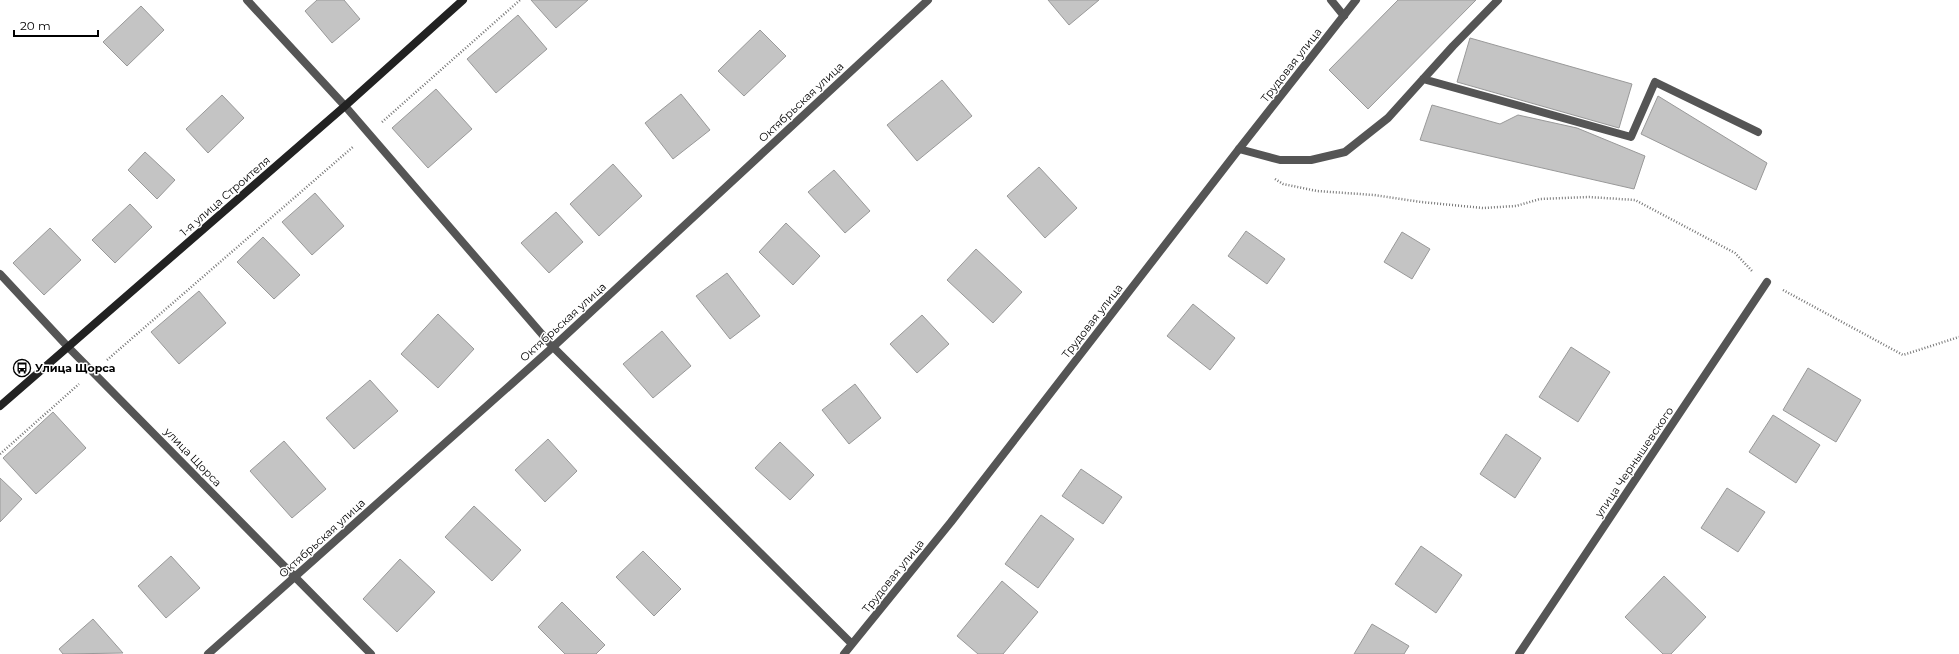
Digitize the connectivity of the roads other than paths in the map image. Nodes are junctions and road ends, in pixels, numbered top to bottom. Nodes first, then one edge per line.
1 (247, 0) edge
2 (463, 0) edge
3 (928, 0) edge
4 (1331, 0) edge
5 (1356, 0) edge
6 (1498, 0) edge
7 (1344, 16) junction
8 (1423, 80) junction
9 (345, 106) junction
10 (1758, 132) dead end
11 (1239, 149) junction
12 (0, 274) edge
13 (1767, 282) road end
14 (553, 347) junction
15 (69, 348) junction
16 (0, 406) edge
17 (294, 577) junction
18 (852, 644) junction
19 (208, 654) edge
20 (371, 654) edge
21 (844, 654) edge
22 (1519, 654) edge

1 - 9 street
2 - 9 street, 1-я улица Строителя
3 - 14 street, Октябрьская улица
4 - 7 street
5 - 7 street, Трудовая улица
6 - 8 street
7 - 11 street, Трудовая улица
8 - 10 street
8 - 11 street
9 - 14 street
9 - 15 street, 1-я улица Строителя
11 - 18 street, Трудовая улица
12 - 15 street, улица Щорса
13 - 22 street, улица Чернышевского
14 - 17 street, Октябрьская улица
14 - 18 street
15 - 16 street, 1-я улица Строителя
15 - 17 street, улица Щорса
17 - 19 street, Октябрьская улица
17 - 20 street, улица Щорса
18 - 21 street, Трудовая улица

